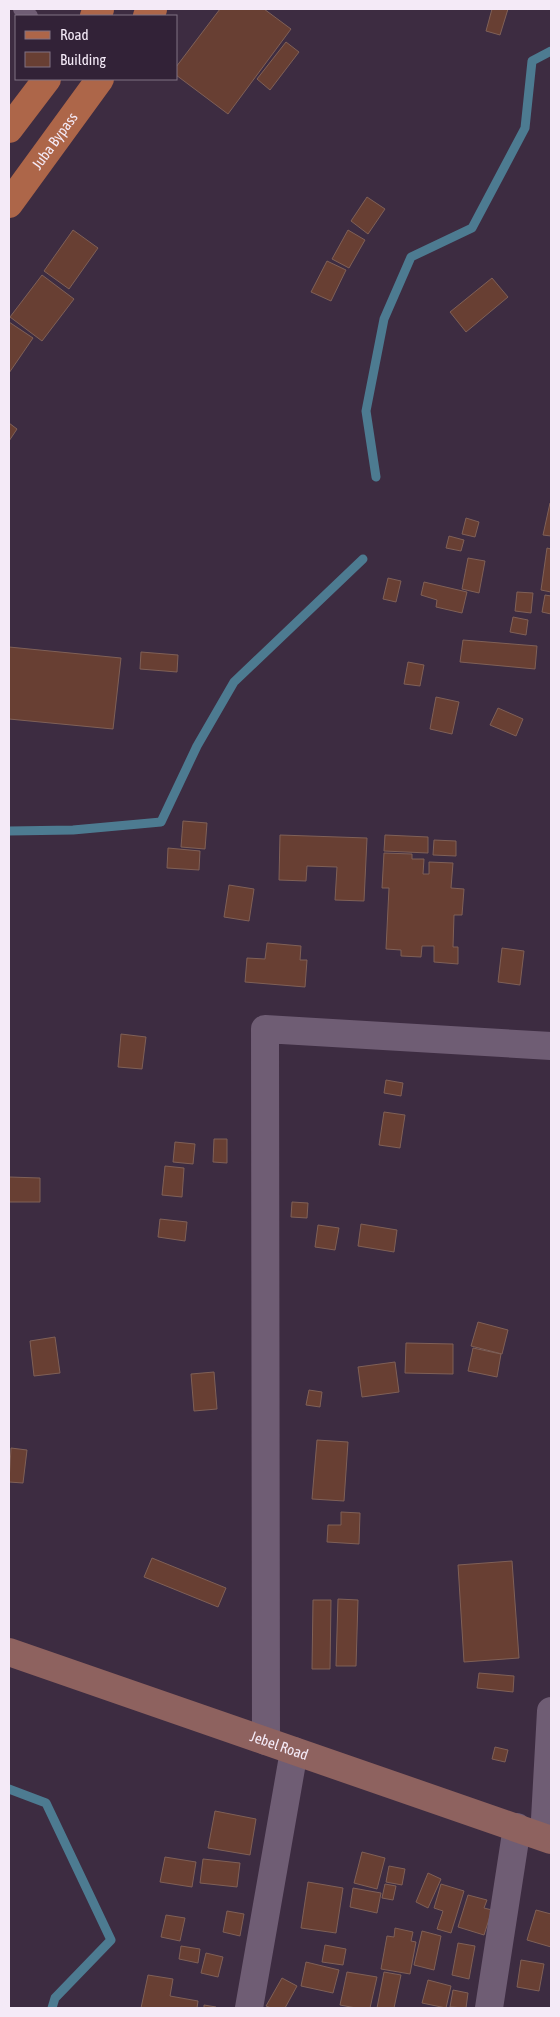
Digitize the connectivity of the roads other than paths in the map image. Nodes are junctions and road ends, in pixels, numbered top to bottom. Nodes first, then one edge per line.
1 (46, 80) edge
2 (99, 80) edge
3 (9, 129) edge
4 (9, 204) edge
5 (551, 1046) edge
6 (9, 1652) edge
7 (551, 1711) edge
8 (266, 1741) junction
9 (294, 1751) junction
10 (517, 1827) junction
11 (548, 1838) edge
12 (249, 2008) edge
13 (489, 2008) edge

1 - 3 main road
2 - 4 main road, Juba Bypass
5 - 8 street
6 - 8 main road, Jebel Road
7 - 11 street
8 - 9 main road, Jebel Road
9 - 10 main road, Jebel Road
9 - 12 street
10 - 11 main road, Jebel Road
10 - 13 street

